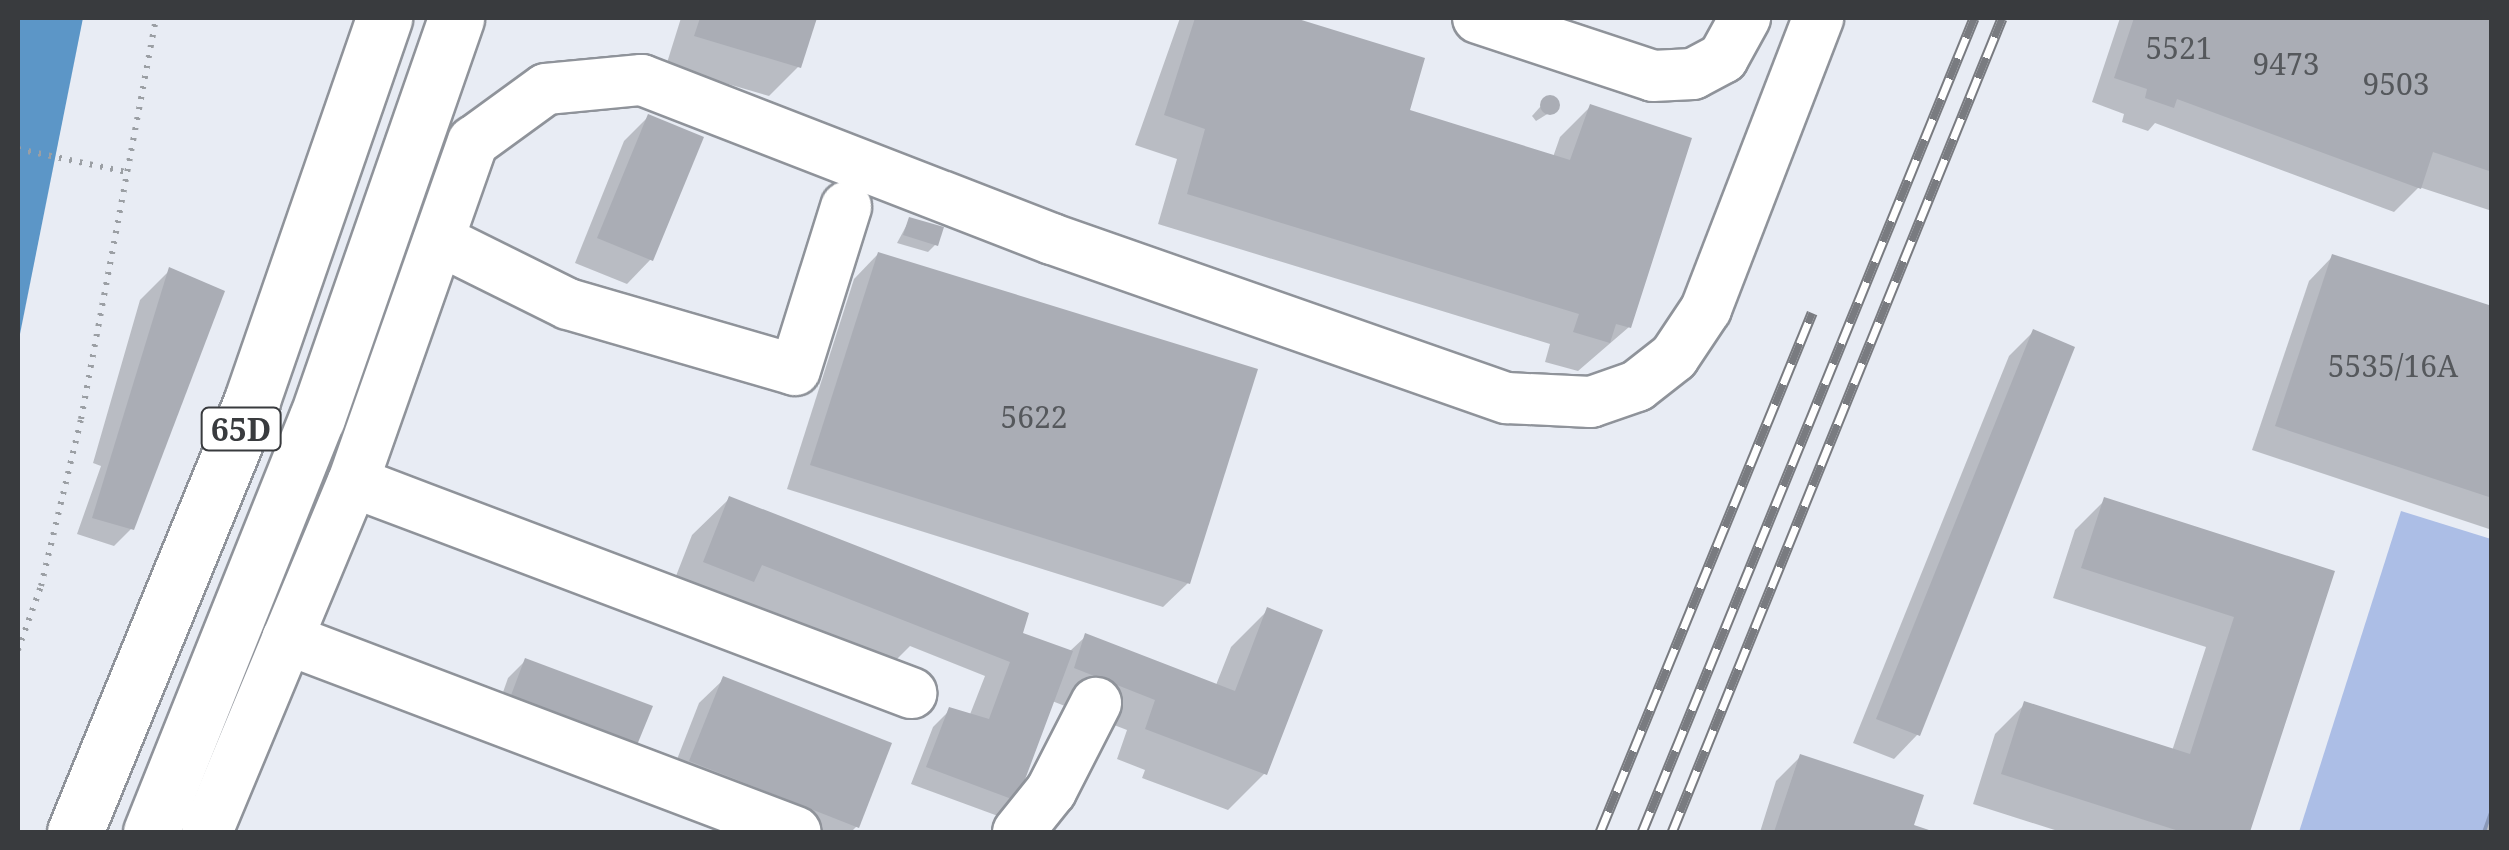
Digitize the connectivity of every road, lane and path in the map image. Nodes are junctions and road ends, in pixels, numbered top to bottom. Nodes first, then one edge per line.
1 (156, 18) edge
2 (384, 18) edge
3 (456, 18) edge
4 (1478, 18) edge
5 (1745, 18) edge
6 (1818, 18) edge
7 (18, 149) edge
8 (126, 172) junction
9 (846, 206) dead end
10 (439, 240) junction
11 (352, 482) junction
12 (288, 638) junction
13 (18, 650) edge
14 (911, 693) dead end
15 (1096, 703) dead end
16 (76, 832) edge
17 (151, 832) edge
18 (206, 832) edge
19 (796, 832) edge
20 (1018, 832) edge

1 - 8 path
2 - 16 main road, 65D
3 - 17 main road, 65D
4 - 5 lane
6 - 10 lane
7 - 8 path
8 - 13 path
9 - 10 lane
10 - 11 lane
11 - 12 lane
11 - 14 lane
12 - 18 lane
12 - 19 lane
15 - 20 lane

